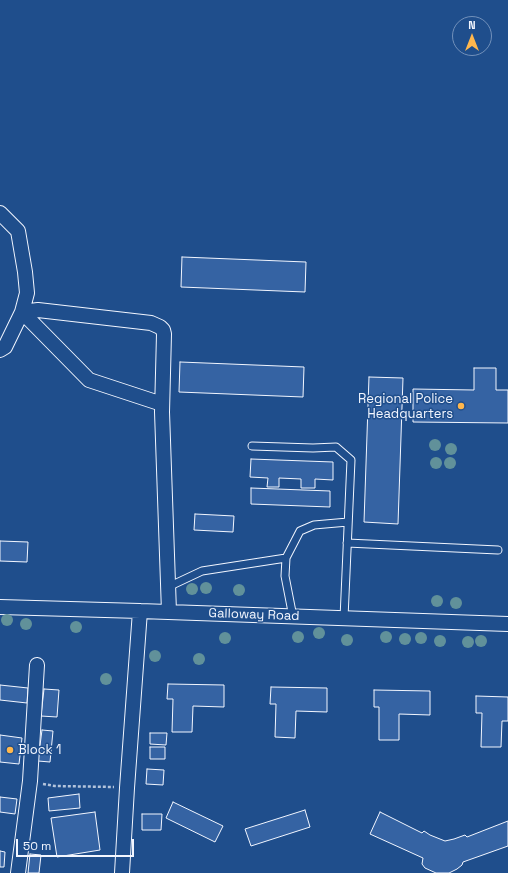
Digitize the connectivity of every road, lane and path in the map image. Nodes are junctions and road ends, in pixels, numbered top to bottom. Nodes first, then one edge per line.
1 (0, 213) edge
2 (22, 312) junction
3 (0, 350) edge
4 (162, 404) junction
5 (252, 446) dead end
6 (348, 522) junction
7 (347, 544) junction
8 (498, 550) dead end
9 (286, 558) junction
10 (168, 587) junction
11 (0, 608) edge
12 (140, 611) junction
13 (169, 612) junction
14 (293, 617) junction
15 (344, 618) junction
16 (508, 624) edge
17 (37, 664) dead end
18 (30, 781) junction
19 (126, 788) junction
20 (18, 873) edge
21 (122, 873) edge

1 - 2 street
2 - 3 street
2 - 4 street
2 - 4 street
4 - 10 street
5 - 6 lane
6 - 7 lane
6 - 9 lane
7 - 8 lane
7 - 15 lane
9 - 10 lane
9 - 14 lane
10 - 13 street
11 - 12 street, Galloway Road
12 - 13 street, Galloway Road
12 - 19 street
13 - 14 street, Galloway Road
14 - 15 street, Galloway Road
15 - 16 street, Galloway Road
17 - 18 street
18 - 19 path
18 - 20 street
19 - 21 street

